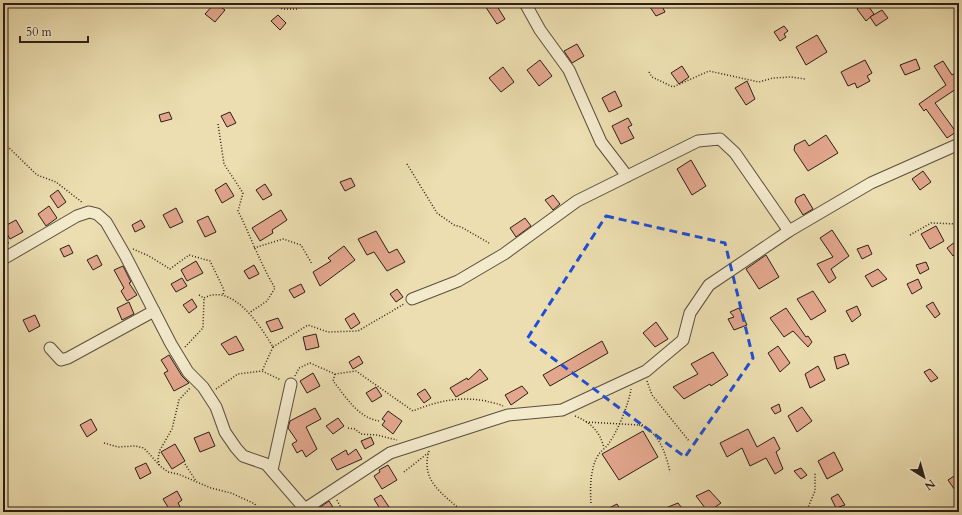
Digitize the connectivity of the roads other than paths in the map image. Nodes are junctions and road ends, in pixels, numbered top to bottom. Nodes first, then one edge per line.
1 (525, 3) edge
2 (959, 144) edge
3 (627, 176) junction
4 (789, 231) junction
5 (3, 259) edge
6 (412, 299) road end
7 (154, 311) junction
8 (50, 348) dead end
9 (291, 384) road end
10 (272, 470) junction
11 (302, 510) edge

1 - 3 street
2 - 4 street
3 - 4 street
3 - 6 street
4 - 11 street
5 - 7 street
7 - 8 street
7 - 10 street
9 - 10 street
10 - 11 street

